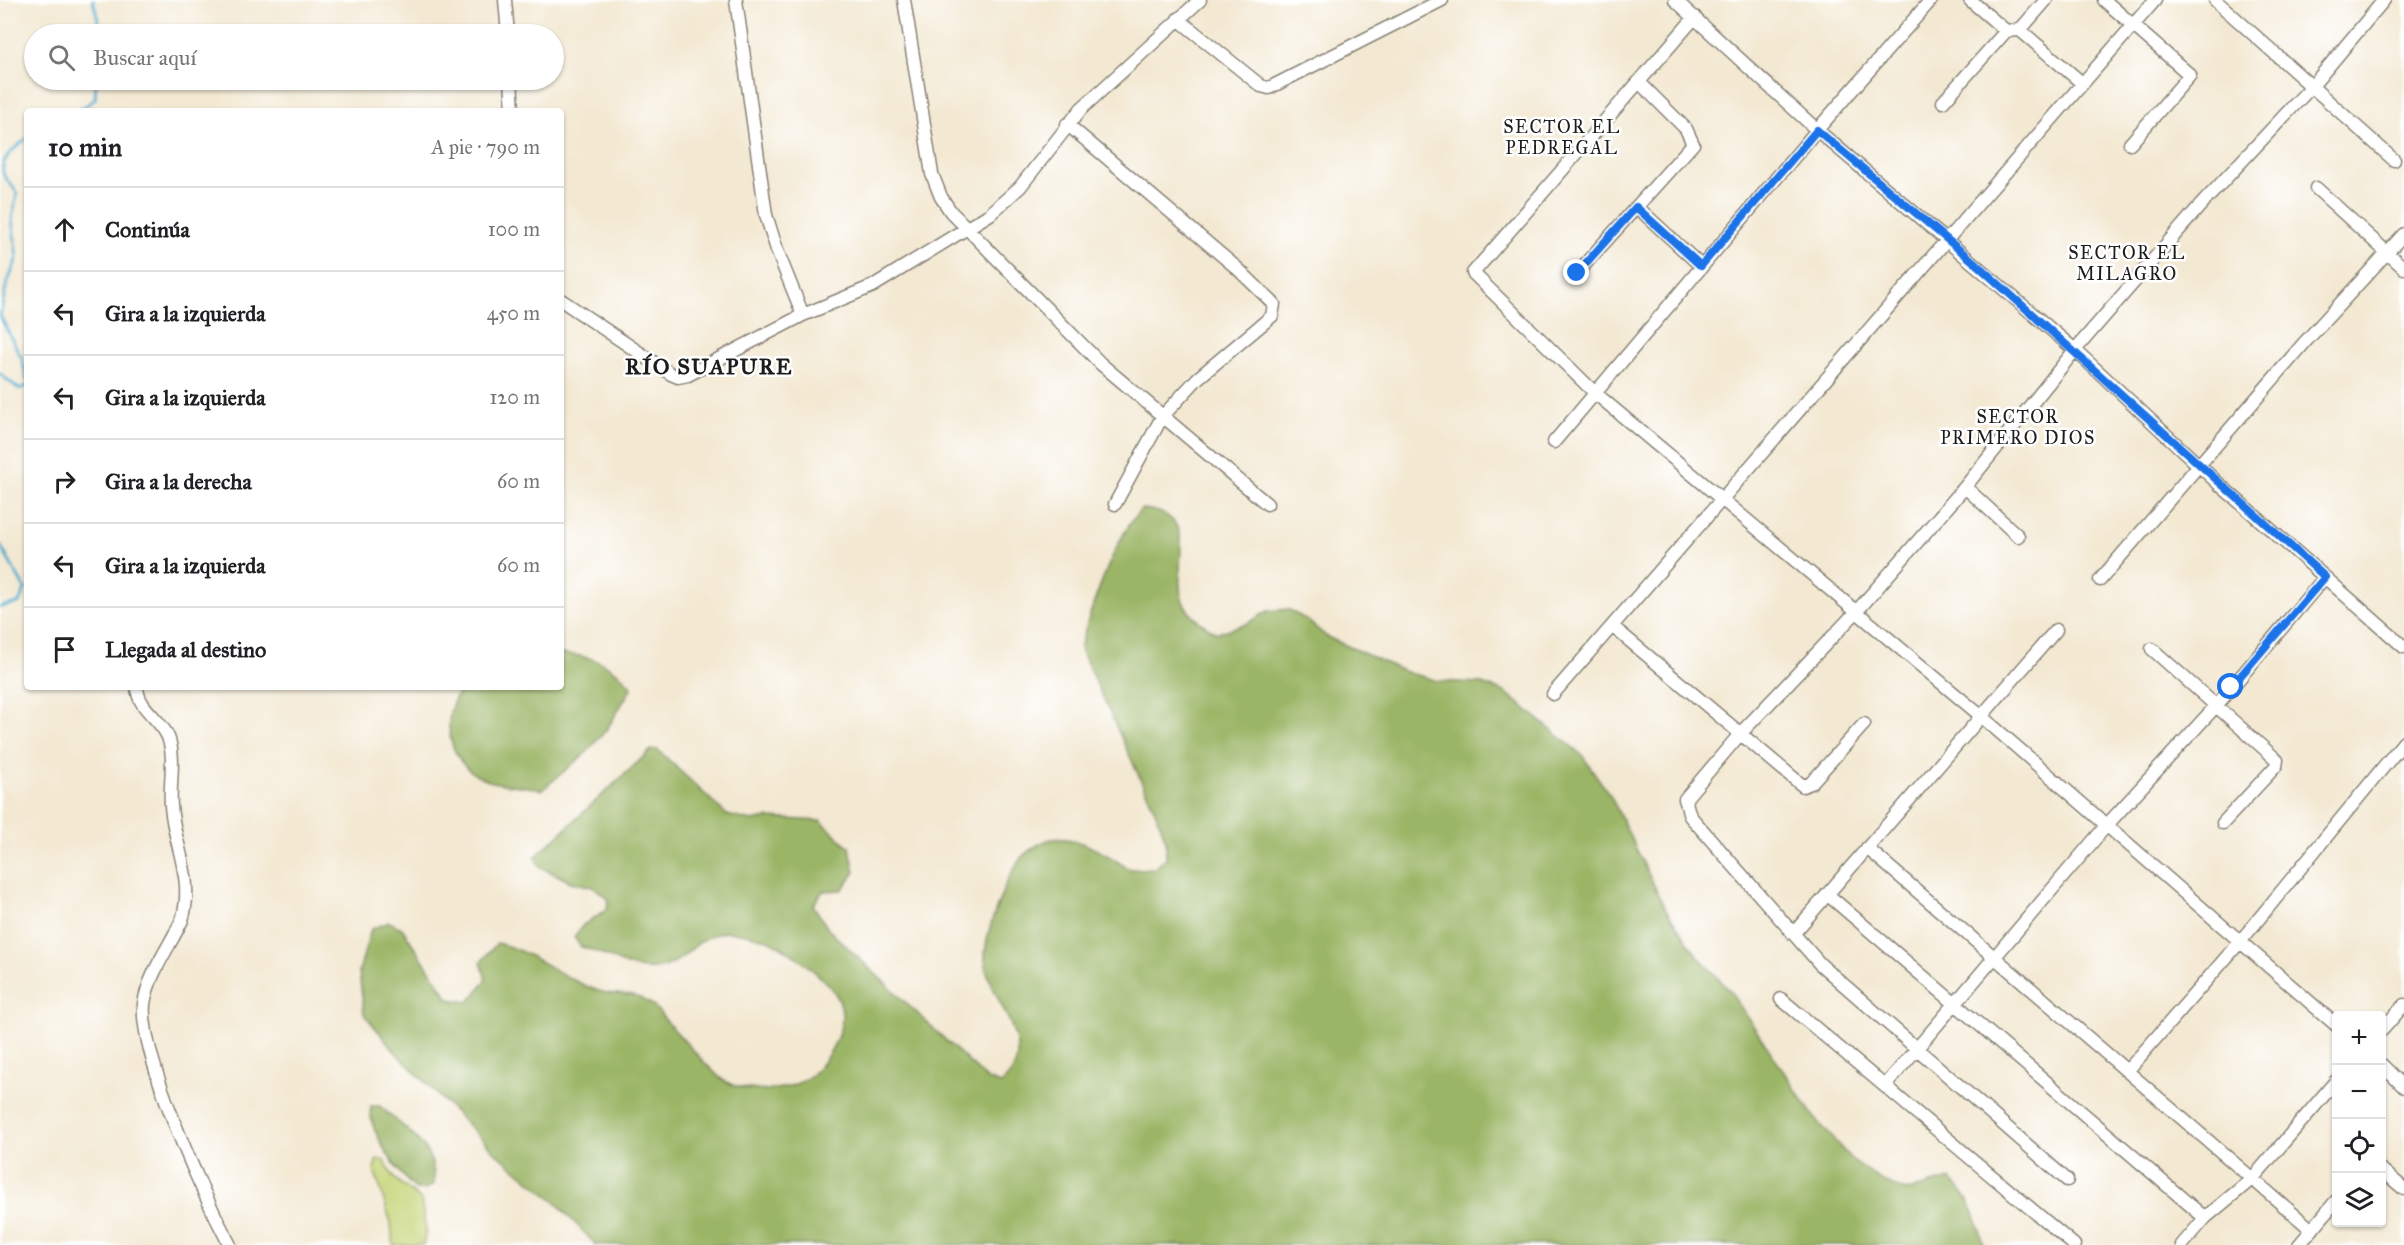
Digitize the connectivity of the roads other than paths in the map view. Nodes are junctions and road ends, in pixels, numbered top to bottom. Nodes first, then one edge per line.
1 (505, 0) edge
2 (736, 0) edge
3 (904, 0) edge
4 (1200, 0) edge
5 (1442, 0) edge
6 (1675, 0) edge
7 (1931, 0) edge
8 (1970, 0) edge
9 (2046, 0) edge
10 (2104, 0) edge
11 (2155, 0) edge
12 (2215, 0) edge
13 (2384, 0) edge
14 (1695, 17) junction
15 (1178, 19) junction
16 (507, 24) edge
17 (2132, 25) junction
18 (2019, 30) junction
19 (2006, 31) junction
20 (1639, 82) junction
21 (2082, 83) junction
22 (2313, 85) junction
23 (512, 90) edge
24 (1943, 102) dead end
25 (513, 108) edge
26 (1067, 124) junction
27 (1817, 130) junction
28 (2130, 144) dead end
29 (2394, 160) dead end
30 (2316, 188) dead end
31 (1636, 207) junction
32 (966, 230) junction
33 (2404, 234) edge
34 (1946, 241) junction
35 (2388, 254) junction
36 (1701, 266) junction
37 (2404, 268) edge
38 (1577, 273) dead end
39 (564, 302) edge
40 (803, 315) junction
41 (2075, 351) junction
42 (1595, 393) junction
43 (1162, 417) junction
44 (1554, 442) dead end
45 (2198, 465) junction
46 (1965, 487) junction
47 (1722, 499) junction
48 (1114, 504) dead end
49 (1267, 504) dead end
50 (2018, 536) dead end
51 (2325, 577) junction
52 (2100, 580) dead end
53 (1857, 611) junction
54 (1612, 626) junction
55 (2056, 630) dead end
56 (2404, 647) edge
57 (2152, 649) dead end
58 (137, 690) edge
59 (1553, 694) dead end
60 (2214, 707) junction
61 (1981, 716) junction
62 (1864, 724) dead end
63 (1740, 734) junction
64 (2404, 744) edge
65 (2223, 823) dead end
66 (2106, 826) junction
67 (1867, 848) junction
68 (1827, 894) junction
69 (1793, 934) junction
70 (2239, 943) junction
71 (1995, 958) junction
72 (1781, 999) dead end
73 (1955, 1004) junction
74 (2404, 1005) edge
75 (2332, 1021) edge
76 (2386, 1025) edge
77 (1917, 1049) junction
78 (2386, 1069) edge
79 (2128, 1070) junction
80 (1885, 1086) junction
81 (2404, 1086) edge
82 (2332, 1087) edge
83 (2385, 1173) edge
84 (2253, 1178) junction
85 (2067, 1180) dead end
86 (2404, 1189) edge
87 (2332, 1207) edge
88 (2205, 1218) junction
89 (2312, 1230) junction
90 (230, 1245) edge
91 (2074, 1245) edge
92 (2182, 1245) edge
93 (2299, 1245) edge

1 - 16 street
2 - 40 street
3 - 32 street
4 - 15 street
5 - 15 street
6 - 14 street
7 - 27 street
8 - 19 street
9 - 18 street
10 - 17 street
11 - 17 street
12 - 22 street
13 - 22 street
14 - 20 street
14 - 27 street
15 - 26 street
17 - 21 street
17 - 28 street
18 - 19 street
18 - 21 street
19 - 24 street
20 - 31 street
20 - 42 street
21 - 34 street
22 - 29 street
22 - 41 street
23 - 25 street
26 - 32 street
26 - 43 street
27 - 34 street
27 - 36 street
30 - 35 street
31 - 36 street
31 - 38 street
32 - 40 street
32 - 43 street
33 - 35 street
34 - 41 street
34 - 47 street
35 - 37 street
35 - 45 street
36 - 42 street
39 - 40 street
41 - 45 street
41 - 46 street
42 - 44 street
42 - 47 street
43 - 48 street
43 - 49 street
45 - 51 street
45 - 52 street
46 - 50 street
46 - 53 street
47 - 53 street
47 - 54 street
51 - 56 street
51 - 60 street
53 - 61 street
53 - 63 street
54 - 59 street
54 - 63 street
55 - 61 street
57 - 60 street
58 - 90 street
60 - 65 street
60 - 66 street
61 - 66 street
61 - 67 street
62 - 63 street
63 - 69 street
64 - 70 street
66 - 70 street
66 - 71 street
67 - 68 street
67 - 71 street
68 - 69 street
68 - 73 street
69 - 77 street
70 - 75 street
70 - 79 street
71 - 73 street
71 - 79 street
72 - 80 street
73 - 77 street
73 - 88 street
74 - 76 street
77 - 80 street
77 - 85 street
78 - 81 street
79 - 84 street
80 - 91 street
82 - 84 street
83 - 86 street
84 - 88 street
84 - 89 street
87 - 89 street
88 - 92 street
89 - 93 street

